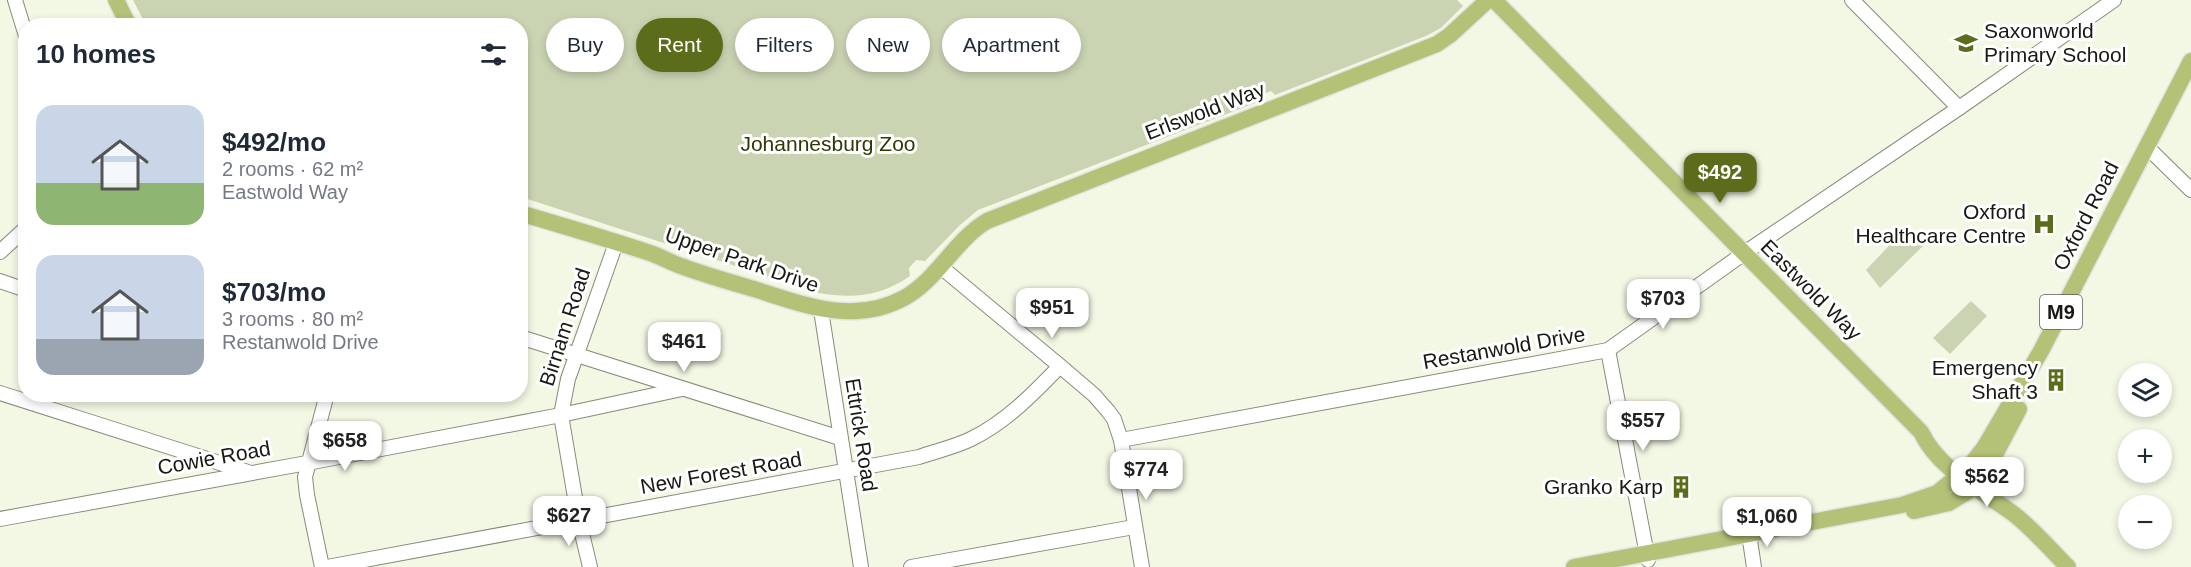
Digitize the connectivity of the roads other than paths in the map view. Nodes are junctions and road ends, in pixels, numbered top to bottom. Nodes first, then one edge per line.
1 (15, 0) edge
2 (116, 0) edge
3 (1488, 0) edge
4 (1494, 0) edge
5 (1852, 0) edge
6 (2114, 0) edge
7 (20, 18) edge
8 (125, 18) edge
9 (2191, 61) edge
10 (2191, 78) edge
11 (1959, 108) junction
12 (2150, 150) junction
13 (2191, 190) edge
14 (528, 216) edge
15 (18, 235) edge
16 (616, 243) junction
17 (0, 252) edge
18 (1743, 254) junction
19 (941, 267) junction
20 (0, 281) edge
21 (18, 287) edge
22 (821, 310) junction
23 (528, 339) edge
24 (1608, 350) junction
25 (577, 353) junction
26 (1060, 366) junction
27 (682, 389) junction
28 (0, 393) edge
29 (18, 399) edge
30 (28, 402) edge
31 (325, 402) edge
32 (561, 415) junction
33 (840, 438) junction
34 (1121, 440) junction
35 (308, 464) junction
36 (846, 472) junction
37 (250, 473) junction
38 (1962, 473) junction
39 (1978, 485) junction
40 (0, 519) edge
41 (579, 521) junction
42 (1134, 527) junction
43 (1750, 538) junction
44 (1647, 556) junction
45 (322, 567) edge
46 (327, 567) edge
47 (590, 567) edge
48 (861, 567) edge
49 (911, 567) edge
50 (1142, 567) edge
51 (1574, 567) edge
52 (1609, 567) edge
53 (1754, 567) edge
54 (2068, 567) edge

1 - 7 street
2 - 8 main road
3 - 19 main road, Erlswold Way
4 - 18 main road, Eastwold Way
5 - 11 street
6 - 11 street, Restanwold Drive
9 - 12 main road, Oxford Road / M9
10 - 12 main road, Oxford Road / M9
11 - 18 street, Restanwold Drive
12 - 13 street
12 - 38 main road, Oxford Road / M9
12 - 39 main road, Oxford Road / M9
14 - 16 main road, Upper Park Drive
15 - 17 street
16 - 22 main road, Upper Park Drive
16 - 25 street, Birnam Road
18 - 24 street, Restanwold Drive
18 - 38 main road, Eastwold Way
19 - 22 main road, Upper Park Drive
19 - 26 street
20 - 21 street
22 - 33 street, Ettrick Road
23 - 25 street
24 - 34 street, Restanwold Drive
24 - 44 street
25 - 27 street
25 - 32 street, Birnam Road
26 - 34 street
26 - 36 street, New Forest Road
27 - 32 street, Cowie Road
27 - 33 street
28 - 29 street
30 - 37 street
31 - 35 street
32 - 35 street, Cowie Road
32 - 41 street, Birnam Road
33 - 36 street, Ettrick Road
34 - 42 street
35 - 37 street, Cowie Road
35 - 45 street
36 - 41 street, New Forest Road
36 - 48 street, Ettrick Road
37 - 40 street, Cowie Road
38 - 39 main road, Eastwold Way
38 - 43 main road, Oxford Road / M9
39 - 43 main road, Oxford Road / M9
39 - 54 main road, Eastwold Way
41 - 46 street, New Forest Road
41 - 47 street, Birnam Road
42 - 49 street
42 - 50 street
43 - 44 main road, Oxford Road / M9
43 - 53 street
44 - 51 main road, Oxford Road / M9
44 - 52 main road, Oxford Road / M9

